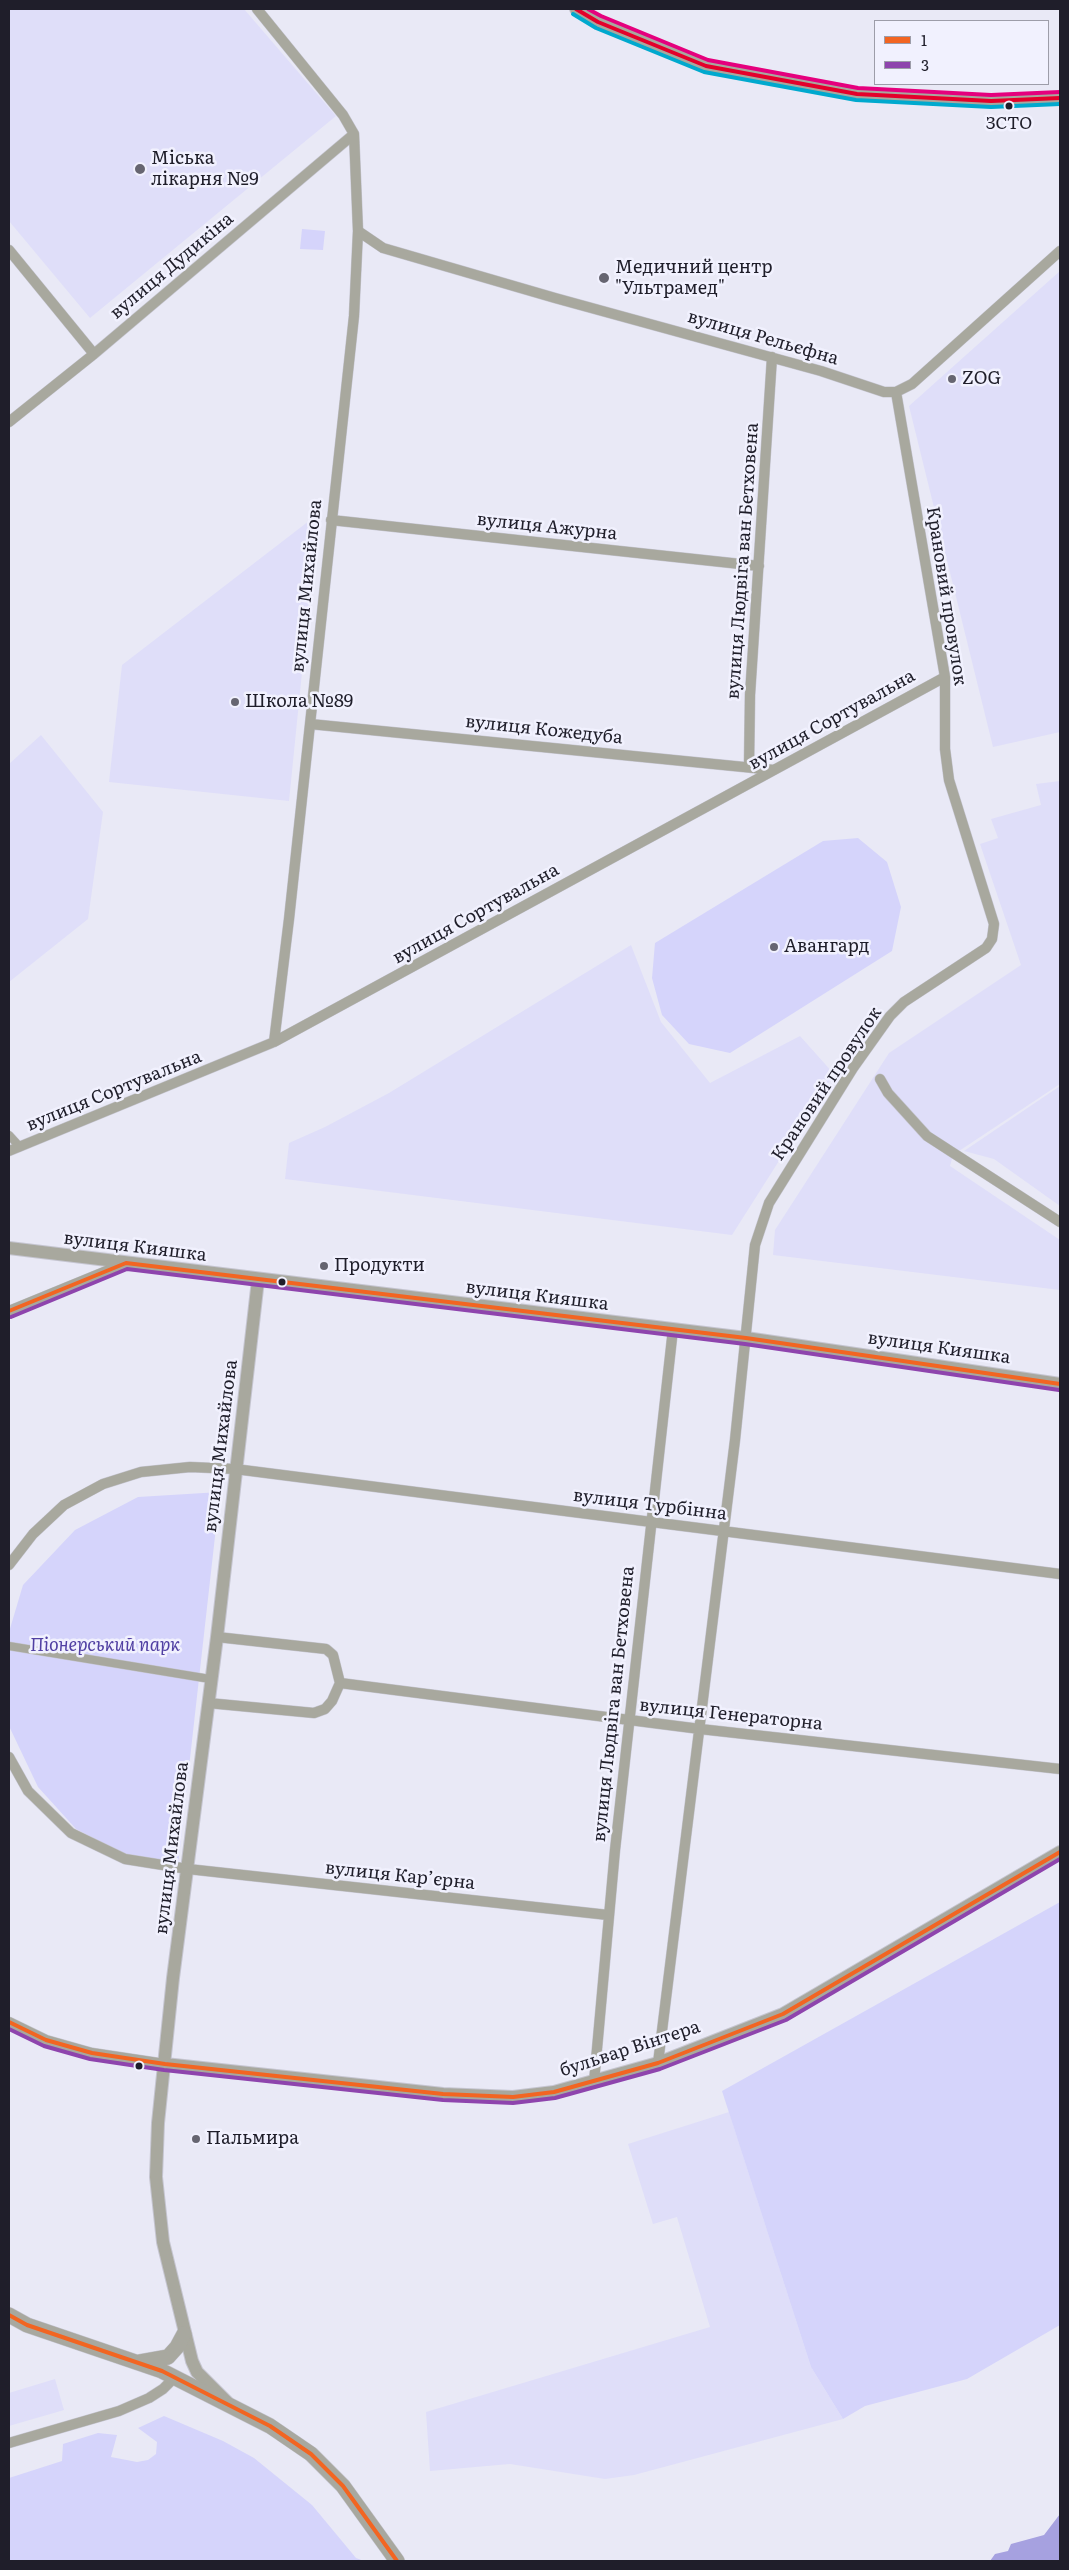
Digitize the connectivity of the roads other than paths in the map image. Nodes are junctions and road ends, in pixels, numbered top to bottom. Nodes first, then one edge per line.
1 (256, 9) edge
2 (576, 9) edge
3 (1060, 98) edge
4 (354, 134) junction
5 (358, 231) junction
6 (9, 250) edge
7 (1060, 251) edge
8 (94, 354) junction
9 (772, 357) junction
10 (896, 392) junction
11 (9, 422) edge
12 (331, 520) junction
13 (759, 566) junction
14 (945, 677) junction
15 (310, 724) junction
16 (749, 767) junction
17 (774, 770) junction
18 (274, 1042) junction
19 (880, 1079) dead end
20 (9, 1135) edge
21 (20, 1147) junction
22 (9, 1151) edge
23 (1060, 1222) edge
24 (9, 1248) edge
25 (126, 1263) junction
26 (258, 1280) junction
27 (9, 1311) edge
28 (673, 1329) junction
29 (746, 1338) junction
30 (1060, 1384) edge
31 (235, 1469) junction
32 (650, 1522) junction
33 (723, 1531) junction
34 (9, 1565) edge
35 (1060, 1574) edge
36 (218, 1637) junction
37 (9, 1646) edge
38 (210, 1679) junction
39 (340, 1683) junction
40 (208, 1703) junction
41 (630, 1720) junction
42 (700, 1729) junction
43 (9, 1758) edge
44 (1060, 1769) edge
45 (1060, 1852) edge
46 (188, 1869) junction
47 (608, 1915) junction
48 (9, 2022) edge
49 (658, 2063) junction
50 (165, 2064) junction
51 (594, 2082) junction
52 (9, 2315) edge
53 (184, 2334) junction
54 (138, 2362) junction
55 (175, 2377) junction
56 (229, 2404) junction
57 (9, 2443) edge
58 (396, 2561) edge

1 - 4 street
2 - 3 street
4 - 5 street, вулиця Михайлова
4 - 8 street, вулиця Дудикіна
5 - 9 street, вулиця Рельєфна
5 - 12 street, вулиця Михайлова
6 - 8 street
7 - 10 street
8 - 11 street, вулиця Дудикіна
9 - 10 street, вулиця Рельєфна
9 - 13 street, вулиця Людвіга ван Бетховена
10 - 14 street, Крановий провулок
12 - 13 street, вулиця Ажурна
12 - 15 street, вулиця Михайлова
13 - 16 street, вулиця Людвіга ван Бетховена
14 - 17 street, вулиця Сортувальна
14 - 29 street, Крановий провулок
15 - 16 street, вулиця Кожедуба
15 - 18 street, вулиця Михайлова
16 - 17 street, вулиця Кожедуба
17 - 18 street, вулиця Сортувальна
18 - 21 street, вулиця Сортувальна
19 - 23 street
20 - 21 street
21 - 22 street, вулиця Сортувальна
24 - 25 street, вулиця Кияшка
25 - 26 street, вулиця Кияшка
25 - 27 street
26 - 28 street, вулиця Кияшка
26 - 31 street, вулиця Михайлова
28 - 29 street, вулиця Кияшка
28 - 32 street, вулиця Людвіга ван Бетховена
29 - 30 street, вулиця Кияшка
29 - 33 street
31 - 32 street, вулиця Турбінна
31 - 34 street, вулиця Турбінна
31 - 36 street, вулиця Михайлова
32 - 33 street, вулиця Турбінна
32 - 41 street, вулиця Людвіга ван Бетховена
33 - 35 street, вулиця Турбінна
33 - 42 street
36 - 38 street, вулиця Михайлова
36 - 39 street
37 - 38 street
38 - 40 street, вулиця Михайлова
39 - 40 street
39 - 41 street, вулиця Генераторна
40 - 46 street, вулиця Михайлова
41 - 42 street, вулиця Генераторна
41 - 47 street, вулиця Людвіга ван Бетховена
42 - 44 street, вулиця Генераторна
42 - 49 street
43 - 46 street, вулиця Кар’єрна
45 - 49 street, бульвар Вінтера
46 - 47 street, вулиця Кар’єрна
46 - 50 street, вулиця Михайлова
47 - 51 street, вулиця Людвіга ван Бетховена
48 - 50 street
49 - 51 street, бульвар Вінтера
50 - 51 street, бульвар Вінтера
50 - 53 street, вулиця Михайлова
52 - 54 main road
53 - 54 main road
53 - 56 street, вулиця Михайлова
54 - 55 main road
55 - 56 main road
55 - 57 street
56 - 58 main road

